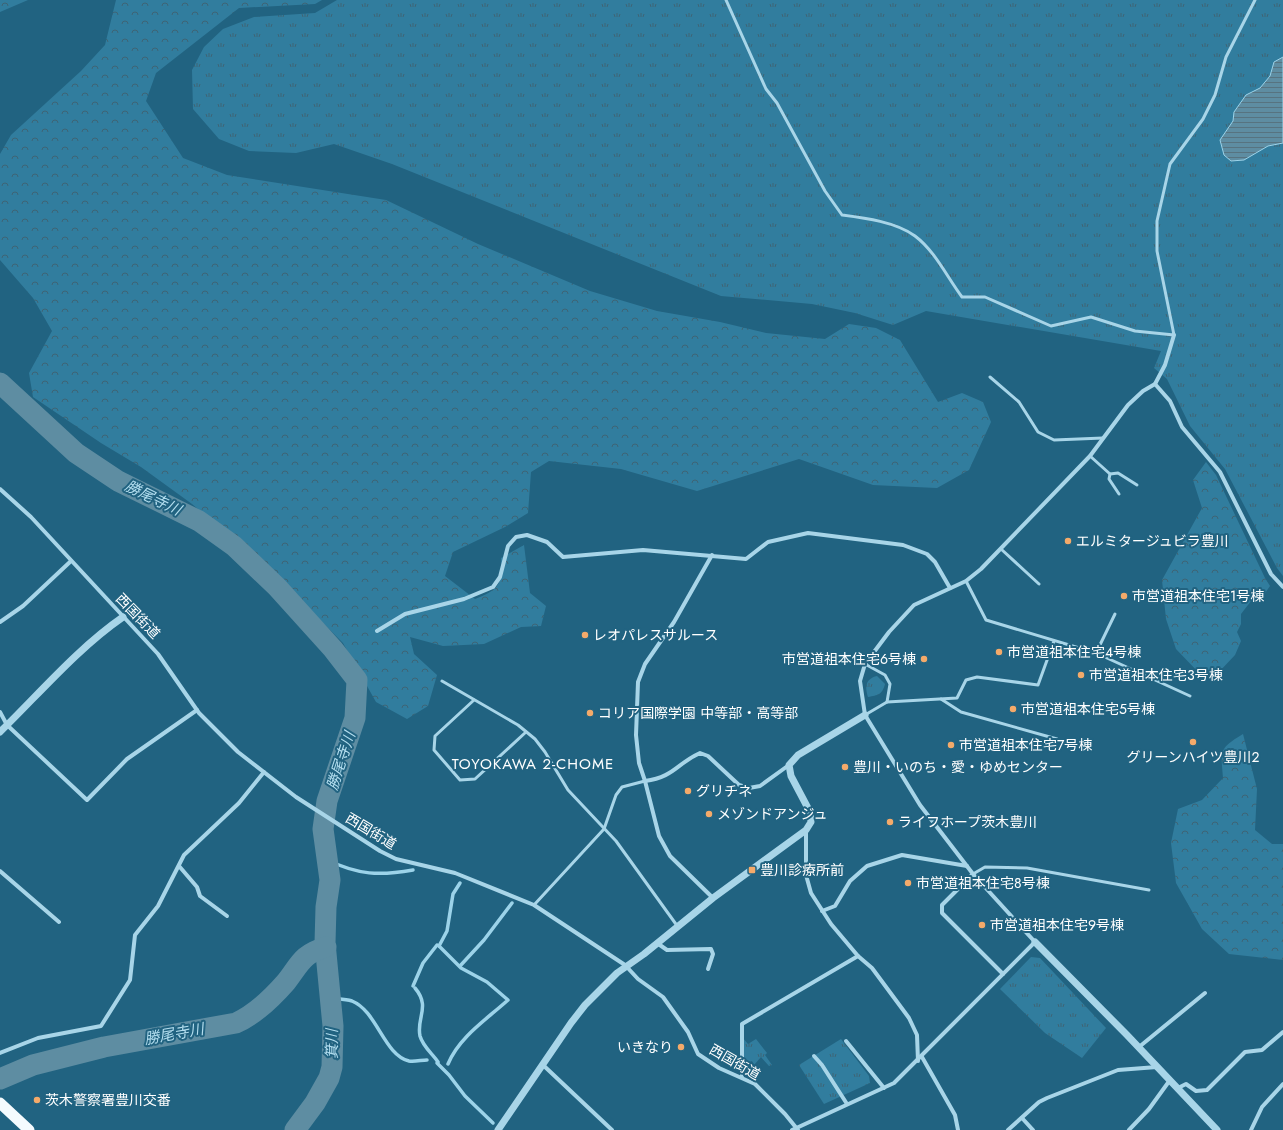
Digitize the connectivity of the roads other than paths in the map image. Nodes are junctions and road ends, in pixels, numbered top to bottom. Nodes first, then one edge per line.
1 (726, 0) edge
2 (1255, 0) edge
3 (1174, 335) junction
4 (990, 377) dead end
5 (1155, 384) junction
6 (1103, 438) junction
7 (1090, 456) junction
8 (1110, 474) junction
9 (1137, 485) dead end
10 (0, 490) edge
11 (1118, 494) dead end
12 (1001, 549) junction
13 (712, 555) junction
14 (71, 560) junction
15 (966, 581) junction
16 (1039, 584) dead end
17 (1283, 587) edge
18 (950, 588) junction
19 (1115, 614) dead end
20 (123, 617) junction
21 (0, 622) edge
22 (377, 631) dead end
23 (1054, 641) junction
24 (1096, 653) junction
25 (865, 664) junction
26 (442, 681) dead end
27 (1190, 696) dead end
28 (941, 699) junction
29 (474, 700) junction
30 (887, 702) junction
31 (197, 710) junction
32 (0, 712) edge
33 (865, 715) junction
34 (7, 724) junction
35 (0, 732) edge
36 (526, 732) junction
37 (1057, 739) dead end
38 (790, 765) junction
39 (264, 772) junction
40 (645, 781) junction
41 (604, 829) junction
42 (806, 830) junction
43 (179, 866) junction
44 (967, 866) junction
45 (0, 871) edge
46 (973, 874) junction
47 (1149, 890) dead end
48 (713, 898) junction
49 (534, 905) junction
50 (822, 912) junction
51 (227, 916) dead end
52 (59, 922) dead end
53 (678, 927) junction
54 (1035, 942) junction
55 (657, 943) junction
56 (858, 956) junction
57 (625, 965) junction
58 (708, 969) dead end
59 (1003, 974) junction
60 (1205, 993) dead end
61 (1283, 1032) edge
62 (846, 1042) dead end
63 (1139, 1047) junction
64 (0, 1053) edge
65 (814, 1056) dead end
66 (922, 1057) junction
67 (918, 1061) junction
68 (543, 1065) junction
69 (1157, 1067) junction
70 (742, 1077) junction
71 (1170, 1080) junction
72 (1283, 1084) edge
73 (884, 1088) junction
74 (1178, 1088) junction
75 (0, 1104) edge
76 (847, 1104) junction
77 (1022, 1118) junction
78 (795, 1129) edge
79 (29, 1130) edge
80 (498, 1130) edge
81 (612, 1130) edge
82 (958, 1130) edge
83 (1008, 1130) edge
84 (1033, 1130) edge
85 (1129, 1130) edge
86 (1217, 1130) edge
87 (1251, 1130) edge

1 - 3 lane
2 - 3 lane
3 - 5 street
4 - 6 lane
5 - 6 street
5 - 17 street
6 - 7 street
7 - 8 lane
7 - 12 street
8 - 9 lane
8 - 11 lane
10 - 14 street, 西国街道
12 - 15 street
12 - 16 lane
13 - 18 street
13 - 22 street
13 - 40 street
14 - 20 street, 西国街道
14 - 21 street
15 - 18 street
15 - 23 lane
18 - 25 street
19 - 24 lane
20 - 31 street, 西国街道
20 - 34 street
23 - 24 lane
23 - 28 lane
24 - 27 lane
25 - 30 lane
25 - 33 street
26 - 29 lane
28 - 30 lane
28 - 37 lane
29 - 36 lane
29 - 36 lane
30 - 33 lane
31 - 34 street
31 - 39 street, 西国街道
32 - 34 street
33 - 38 street
33 - 44 street
34 - 35 street
36 - 41 lane
38 - 40 street
38 - 42 street
39 - 43 street
39 - 49 street, 西国街道
40 - 41 lane
40 - 48 street
41 - 49 lane
41 - 53 lane
42 - 48 street
42 - 50 street
43 - 51 street
43 - 64 street
44 - 46 street
44 - 50 street
45 - 52 street
46 - 47 lane
46 - 54 street
46 - 59 street
48 - 53 street
49 - 57 street, 西国街道
50 - 56 street
53 - 55 street
54 - 59 street
54 - 63 street
55 - 57 street
55 - 58 street
56 - 67 street
56 - 70 street
57 - 68 street
57 - 70 street, 西国街道
59 - 66 street
60 - 63 street
61 - 74 street
62 - 73 street
63 - 69 street
65 - 76 street
66 - 67 street
66 - 82 street
67 - 73 street
68 - 80 street
68 - 81 street
69 - 71 street
69 - 77 street
70 - 78 street, 西国街道
71 - 74 street
71 - 85 street
72 - 87 street
73 - 76 street
74 - 86 street
75 - 79 highway
76 - 78 street
77 - 83 street
77 - 84 street

